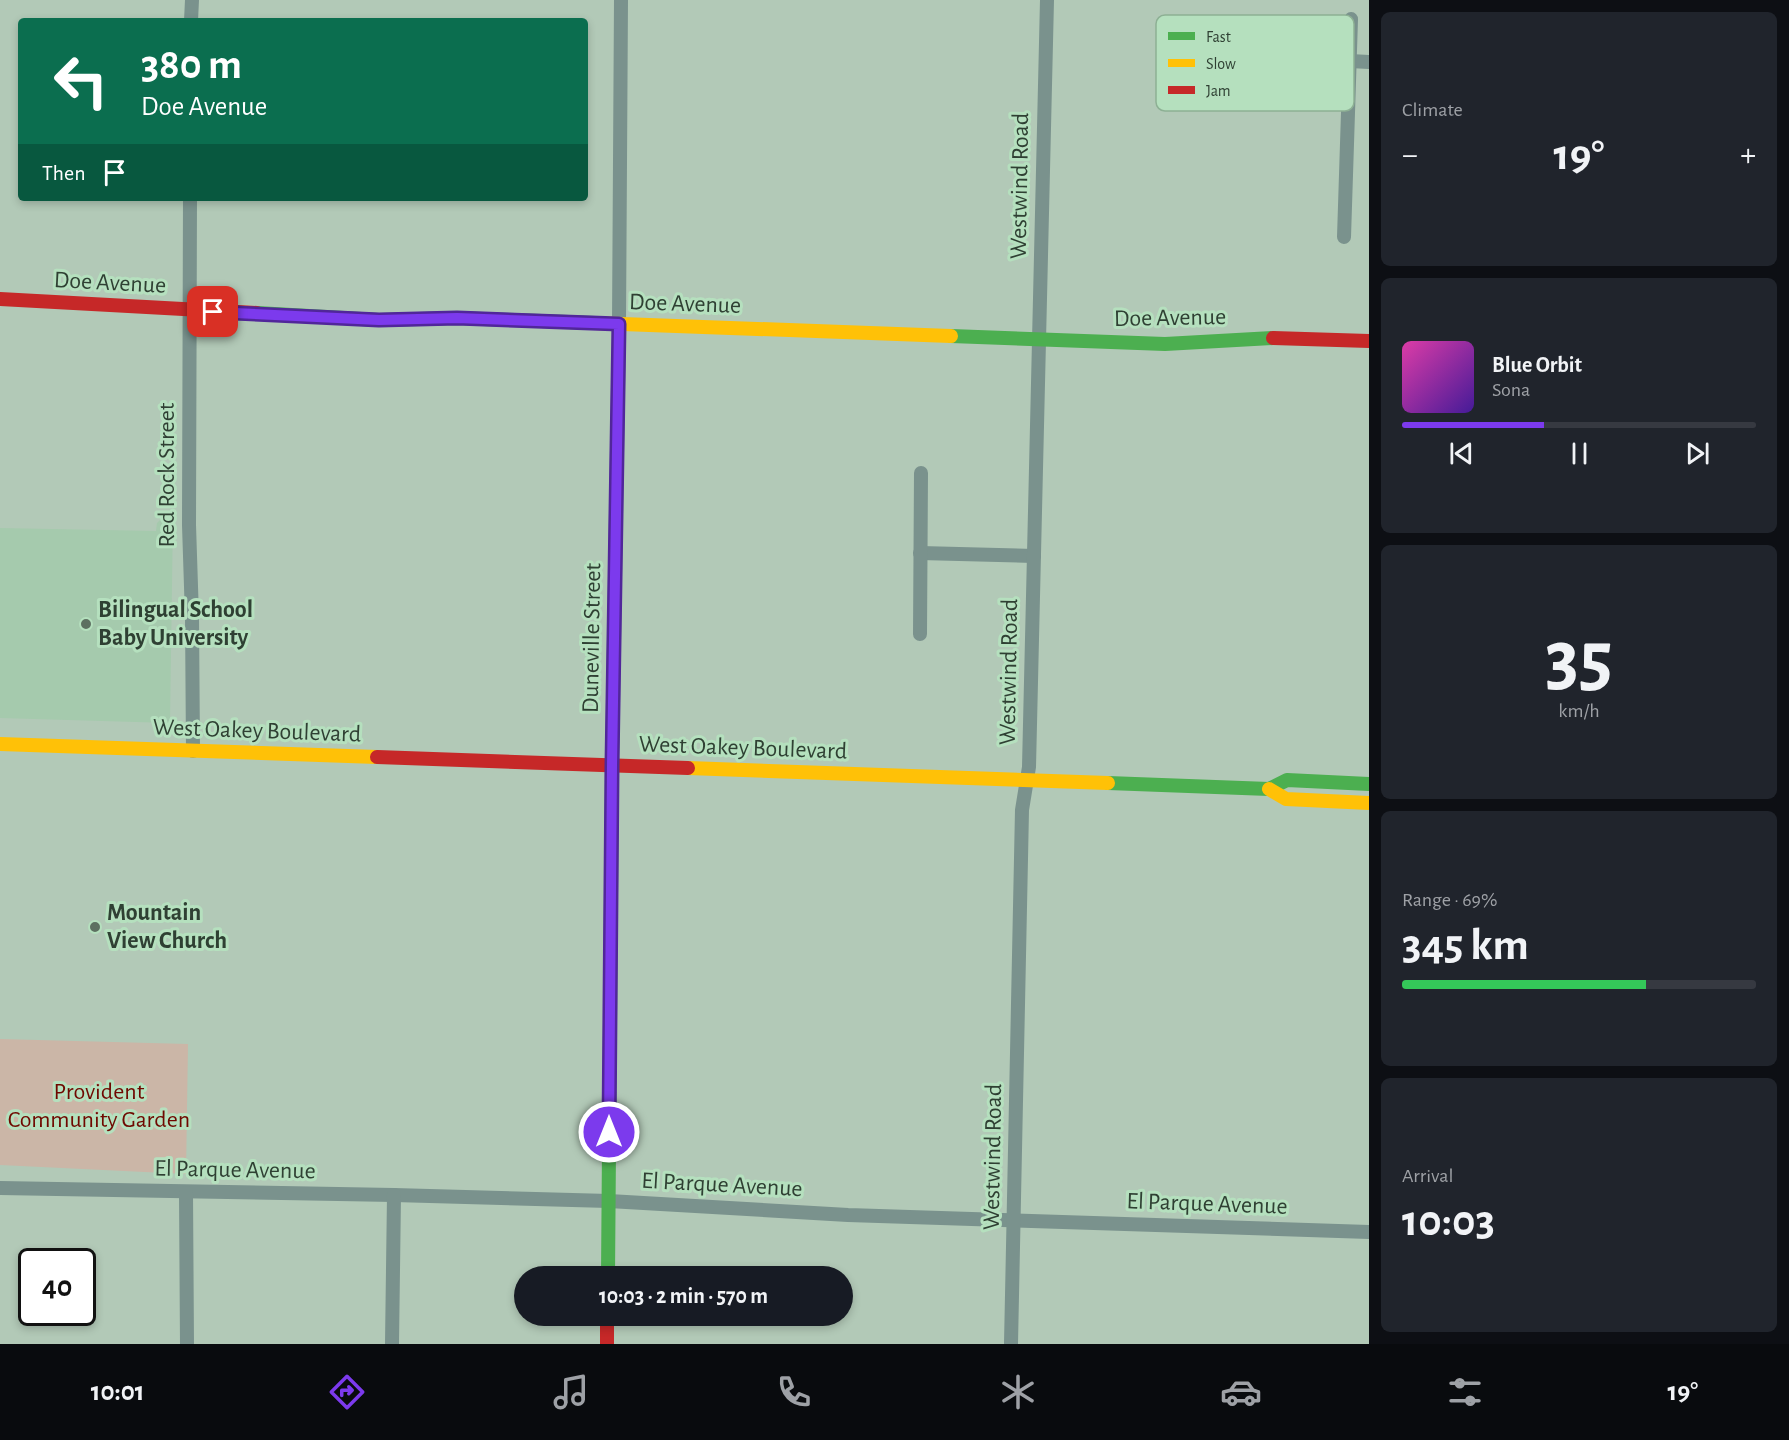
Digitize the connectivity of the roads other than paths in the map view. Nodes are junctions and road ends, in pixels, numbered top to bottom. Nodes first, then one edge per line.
1 (192, 0) edge
2 (621, 0) edge
3 (1047, 0) edge
4 (191, 18) edge
5 (1354, 61) edge
6 (1369, 62) edge
7 (1348, 111) edge
8 (190, 201) edge
9 (1344, 237) dead end
10 (0, 299) edge
11 (189, 311) junction
12 (619, 324) junction
13 (1039, 339) junction
14 (1369, 341) edge
15 (921, 473) dead end
16 (920, 553) junction
17 (1034, 556) junction
18 (920, 634) dead end
19 (0, 744) edge
20 (193, 751) junction
21 (612, 766) junction
22 (1028, 780) junction
23 (1369, 783) edge
24 (1269, 789) junction
25 (1369, 803) edge
26 (0, 1188) edge
27 (186, 1192) junction
28 (394, 1195) junction
29 (609, 1201) junction
30 (1014, 1221) junction
31 (1369, 1232) edge
32 (608, 1266) edge
33 (607, 1326) edge
34 (187, 1344) edge
35 (392, 1344) edge
36 (607, 1344) edge
37 (1011, 1344) edge

1 - 4 street
2 - 12 street, Duneville Street
3 - 13 street, Westwind Road
5 - 6 street
7 - 9 street
8 - 11 street, Red Rock Street
10 - 11 street, Doe Avenue
11 - 12 street, Doe Avenue
11 - 20 street, Red Rock Street
12 - 13 street, Doe Avenue
12 - 21 street, Duneville Street
13 - 14 street, Doe Avenue
13 - 17 street, Westwind Road
15 - 16 street
16 - 17 street
16 - 18 street
17 - 22 street, Westwind Road
19 - 20 street, West Oakey Boulevard
20 - 21 street, West Oakey Boulevard
21 - 22 street, West Oakey Boulevard
21 - 29 street, Duneville Street
22 - 24 street, West Oakey Boulevard
22 - 30 street, Westwind Road
23 - 24 street, West Oakey Boulevard
24 - 25 street, West Oakey Boulevard
26 - 27 street, El Parque Avenue
27 - 28 street, El Parque Avenue
27 - 34 street
28 - 29 street, El Parque Avenue
28 - 35 street
29 - 30 street, El Parque Avenue
29 - 32 street, Duneville Street
30 - 31 street, El Parque Avenue
30 - 37 street, Westwind Road
33 - 36 street

